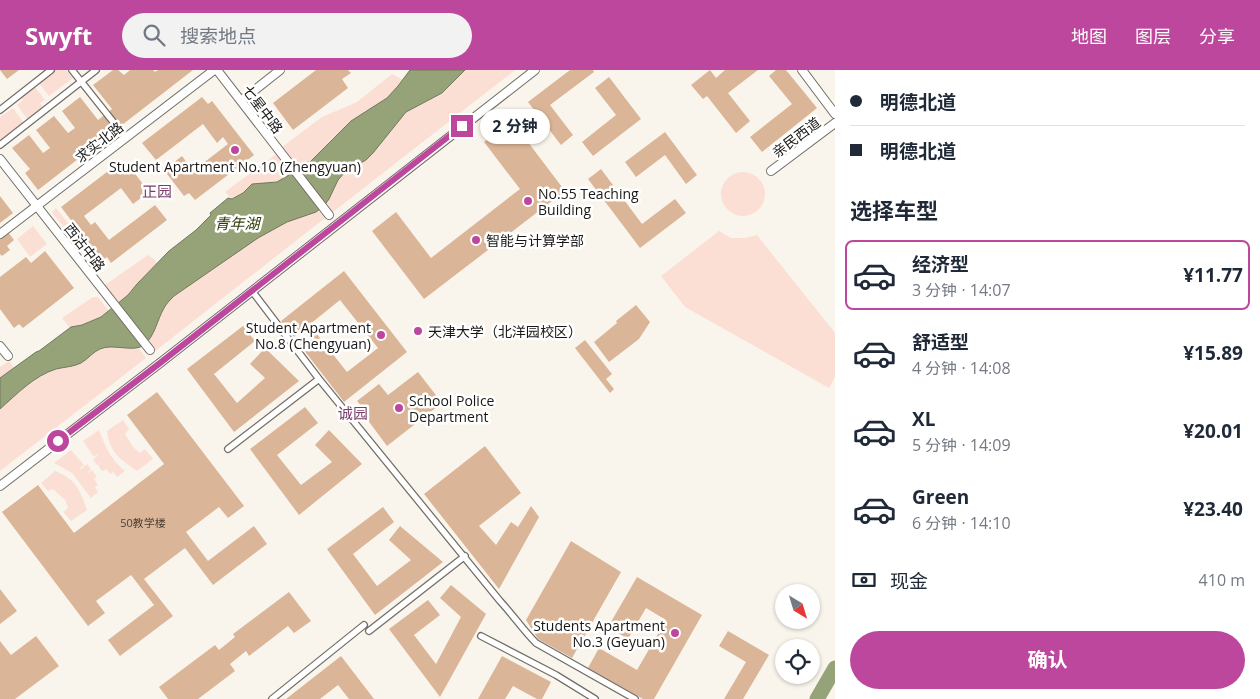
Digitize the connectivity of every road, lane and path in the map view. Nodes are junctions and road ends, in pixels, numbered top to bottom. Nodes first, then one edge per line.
1 (51, 70) edge
2 (72, 70) edge
3 (96, 70) edge
4 (216, 70) edge
5 (280, 70) edge
6 (535, 70) edge
7 (802, 70) edge
8 (81, 81) junction
9 (241, 101) junction
10 (0, 110) edge
11 (835, 114) edge
12 (835, 123) edge
13 (126, 138) junction
14 (0, 145) edge
15 (0, 159) edge
16 (772, 171) dead end
17 (37, 206) junction
18 (329, 215) dead end
19 (0, 234) edge
20 (252, 291) junction
21 (0, 346) edge
22 (150, 350) dead end
23 (8, 356) dead end
24 (319, 379) junction
25 (228, 449) dead end
26 (0, 486) edge
27 (464, 556) junction
28 (480, 636) dead end
29 (272, 699) edge
30 (595, 699) edge
31 (635, 699) edge

1 - 10 street
2 - 8 street
3 - 8 street
4 - 9 street, 七星中路
4 - 13 street, 求实北路
5 - 9 street
6 - 20 street
7 - 11 street
8 - 13 street
8 - 14 street
9 - 18 street, 七星中路
12 - 16 street, 亲民西道
13 - 17 street, 求实北路
15 - 17 street, 西沽中路
17 - 19 street, 求实北路
17 - 22 street, 西沽中路
20 - 24 street
20 - 26 street
21 - 23 street
24 - 25 street
24 - 27 street
27 - 29 street
27 - 31 street
28 - 30 street

